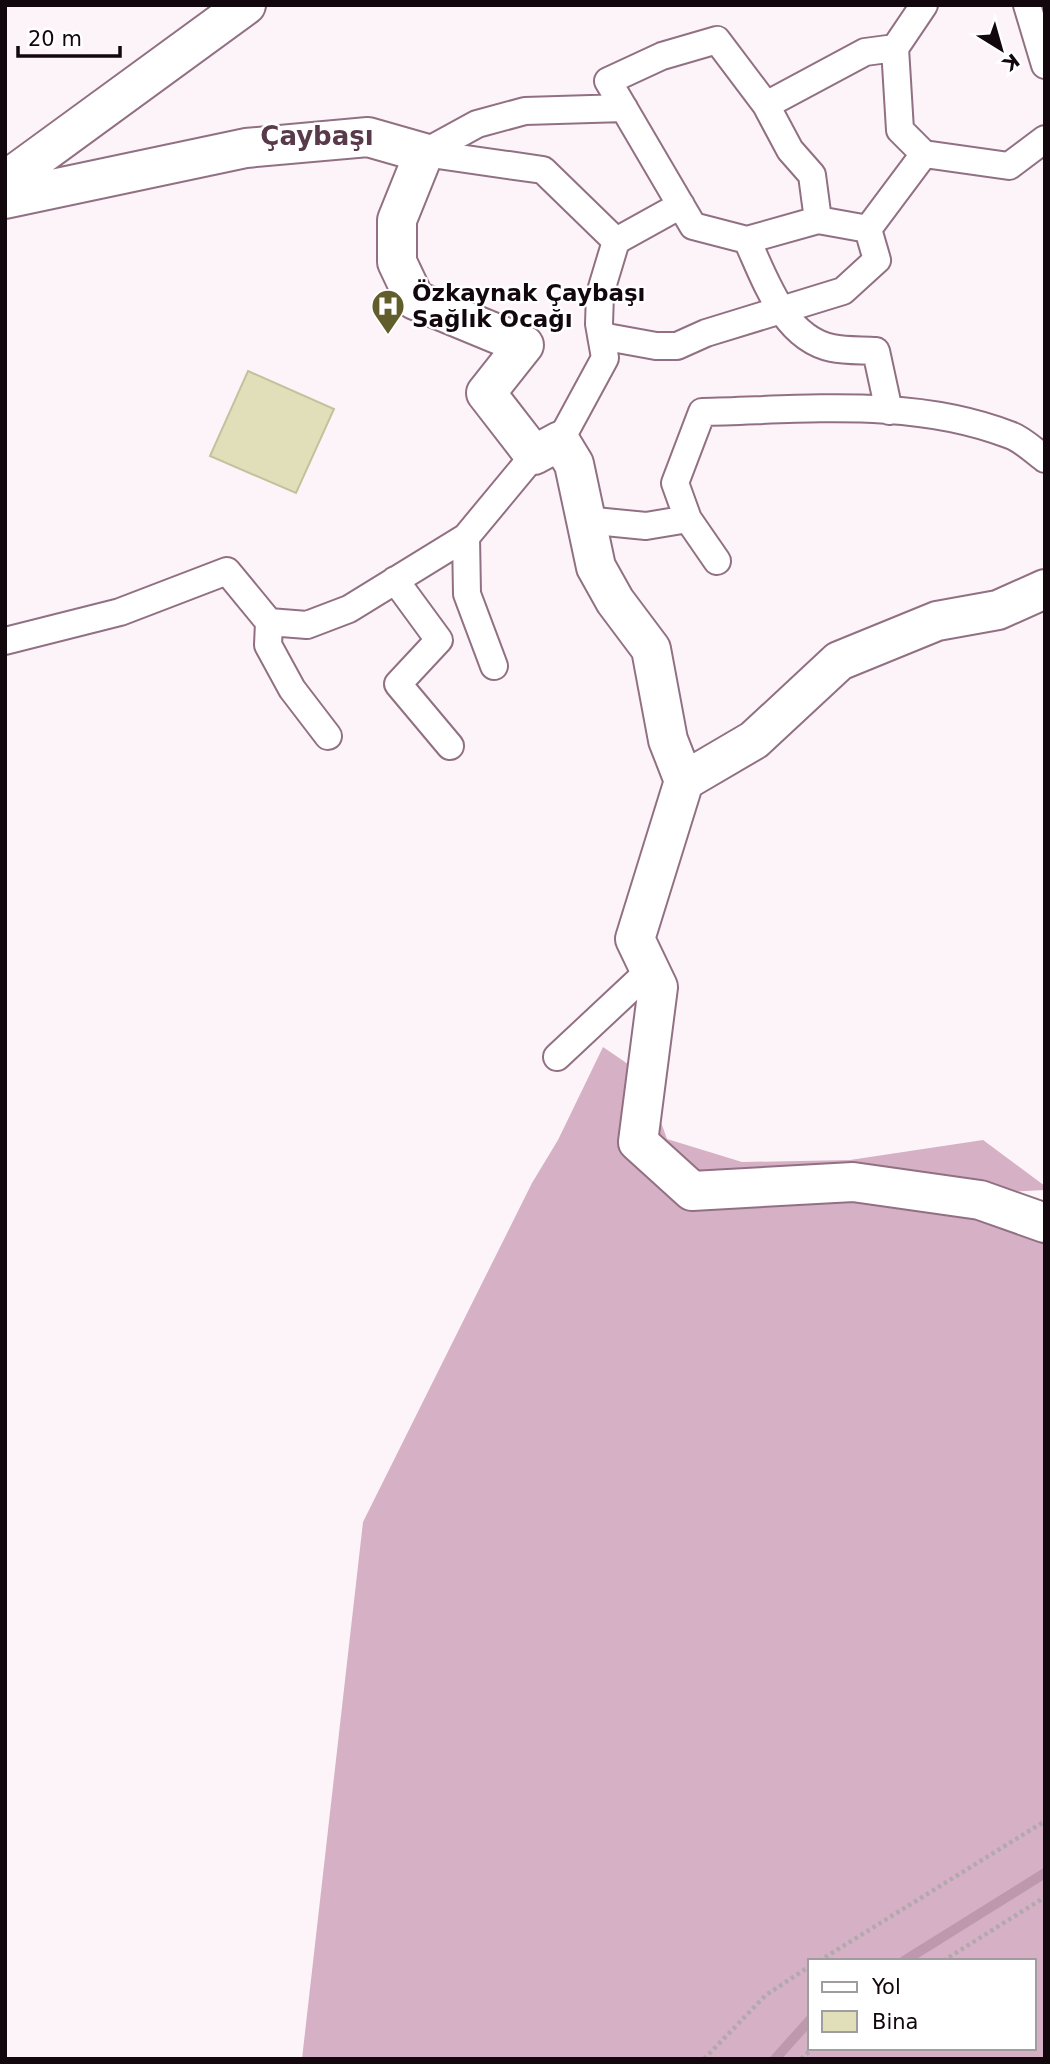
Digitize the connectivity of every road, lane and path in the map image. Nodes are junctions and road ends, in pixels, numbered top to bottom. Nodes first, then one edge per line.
1 (246, 5) edge
2 (924, 5) edge
3 (1027, 5) edge
4 (895, 48) junction
5 (1045, 65) edge
6 (766, 105) junction
7 (624, 108) junction
8 (1045, 139) edge
9 (424, 153) junction
10 (924, 154) junction
11 (5, 181) edge
12 (5, 199) edge
13 (681, 205) junction
14 (818, 219) junction
15 (868, 229) junction
16 (616, 240) junction
17 (747, 240) junction
18 (784, 312) junction
19 (601, 336) junction
20 (889, 411) junction
21 (547, 448) junction
22 (1045, 459) edge
23 (688, 519) junction
24 (585, 520) junction
25 (466, 537) junction
26 (717, 561) dead end
27 (395, 580) junction
28 (1045, 590) edge
29 (269, 622) junction
30 (5, 641) edge
31 (494, 666) dead end
32 (328, 736) dead end
33 (450, 746) dead end
34 (684, 781) junction
35 (650, 970) junction
36 (556, 1057) dead end
37 (1045, 1223) edge
38 (1045, 1821) edge
39 (1045, 1897) edge
40 (822, 1959) edge
41 (946, 1959) edge
42 (808, 1967) edge
43 (704, 2059) edge

1 - 11 street
2 - 4 street
3 - 5 street
4 - 6 street
4 - 10 street
6 - 7 street
6 - 14 street
7 - 9 street
7 - 13 street
8 - 10 street
9 - 12 street
9 - 16 street
9 - 21 street
10 - 15 street
13 - 16 street
13 - 17 street
14 - 15 street
14 - 17 street
15 - 18 street
16 - 19 street
17 - 18 street
18 - 19 street
18 - 20 street
19 - 21 street
20 - 22 street
20 - 23 street
21 - 24 street
21 - 25 street
23 - 24 street
23 - 26 street
24 - 34 street
25 - 27 street
25 - 31 street
27 - 29 street
27 - 33 street
28 - 34 street
29 - 30 street
29 - 32 street
34 - 35 street
35 - 36 street
35 - 37 street
38 - 40 path
39 - 41 path
42 - 43 path

